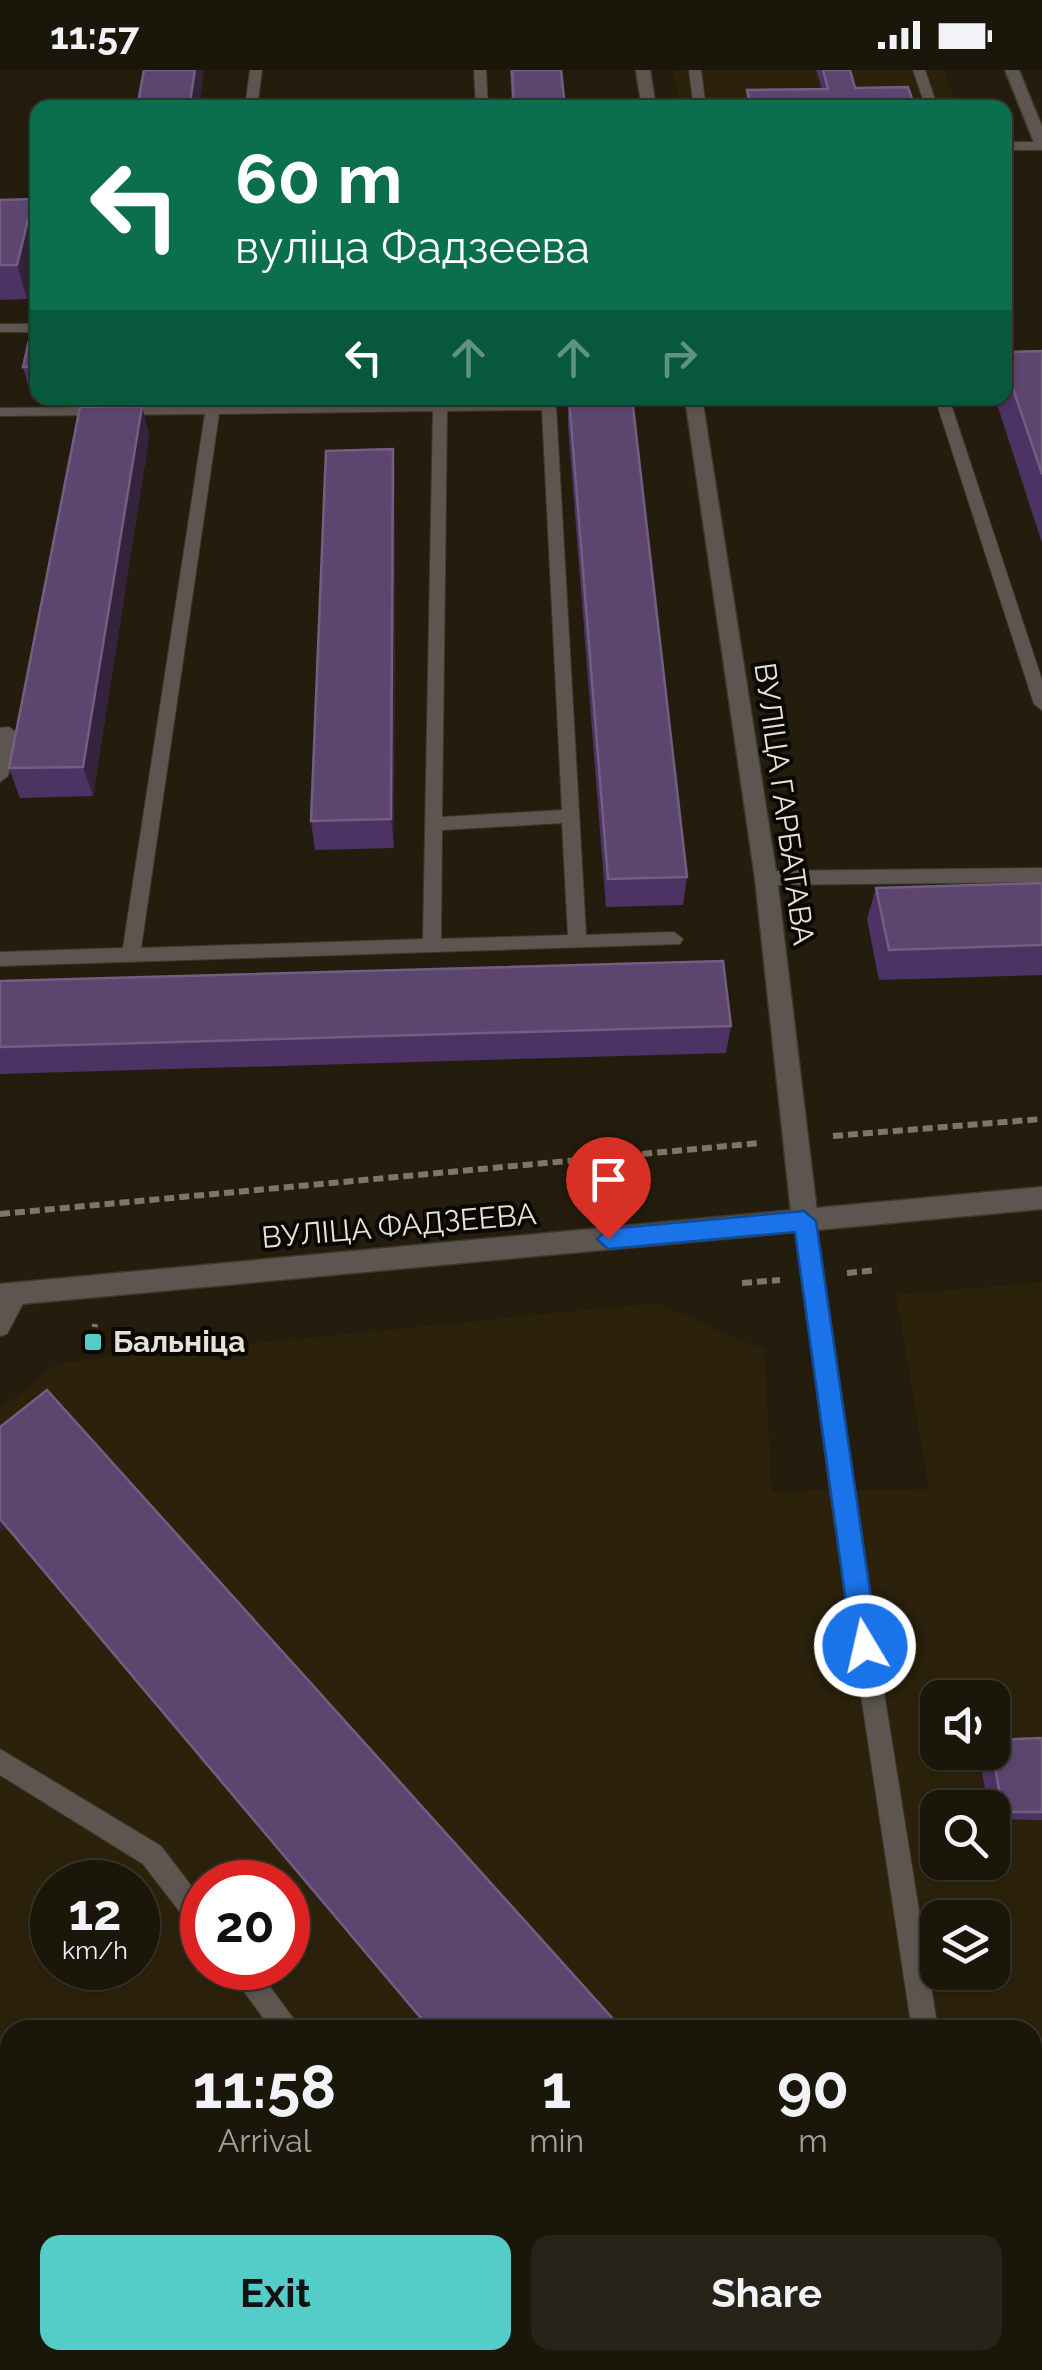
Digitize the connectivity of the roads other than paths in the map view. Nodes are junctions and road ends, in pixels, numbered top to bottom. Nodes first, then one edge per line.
1 (256, 70) edge
2 (480, 70) edge
3 (644, 70) edge
4 (695, 70) edge
5 (919, 70) edge
6 (1012, 70) edge
7 (252, 100) edge
8 (482, 100) edge
9 (648, 100) edge
10 (699, 100) edge
11 (929, 100) edge
12 (1042, 145) edge
13 (1012, 146) edge
14 (30, 205) edge
15 (0, 206) edge
16 (0, 328) edge
17 (30, 328) edge
18 (694, 405) edge
19 (944, 405) edge
20 (440, 407) junction
21 (213, 409) junction
22 (0, 412) edge
23 (1042, 704) edge
24 (0, 734) edge
25 (0, 776) edge
26 (570, 816) junction
27 (434, 824) junction
28 (1042, 875) edge
29 (766, 878) junction
30 (674, 939) dead end
31 (577, 942) junction
32 (432, 946) junction
33 (130, 955) junction
34 (0, 959) edge
35 (1042, 1198) edge
36 (804, 1221) junction
37 (9, 1294) edge
38 (0, 1327) edge
39 (0, 1761) edge
40 (180, 1891) edge
41 (257, 1990) edge
42 (281, 2020) edge
43 (922, 2020) edge

1 - 7 lane
2 - 8 lane
3 - 9 street
4 - 10 lane
5 - 11 lane
6 - 12 street
12 - 13 lane
14 - 15 lane
16 - 17 lane
18 - 29 street, ВУЛІЦА ГАРБАТАВА
19 - 23 lane
20 - 21 lane
20 - 26 lane
20 - 27 lane
21 - 22 lane
21 - 33 lane
24 - 25 lane
26 - 27 lane
26 - 31 lane
27 - 32 lane
28 - 29 lane
29 - 36 street, ВУЛІЦА ГАРБАТАВА
30 - 31 lane
31 - 32 lane
32 - 33 lane
33 - 34 lane
35 - 36 street, ВУЛІЦА ФАДЗЕЕВА
36 - 37 street, ВУЛІЦА ФАДЗЕЕВА
36 - 43 lane
37 - 38 lane
39 - 40 lane
41 - 42 lane

